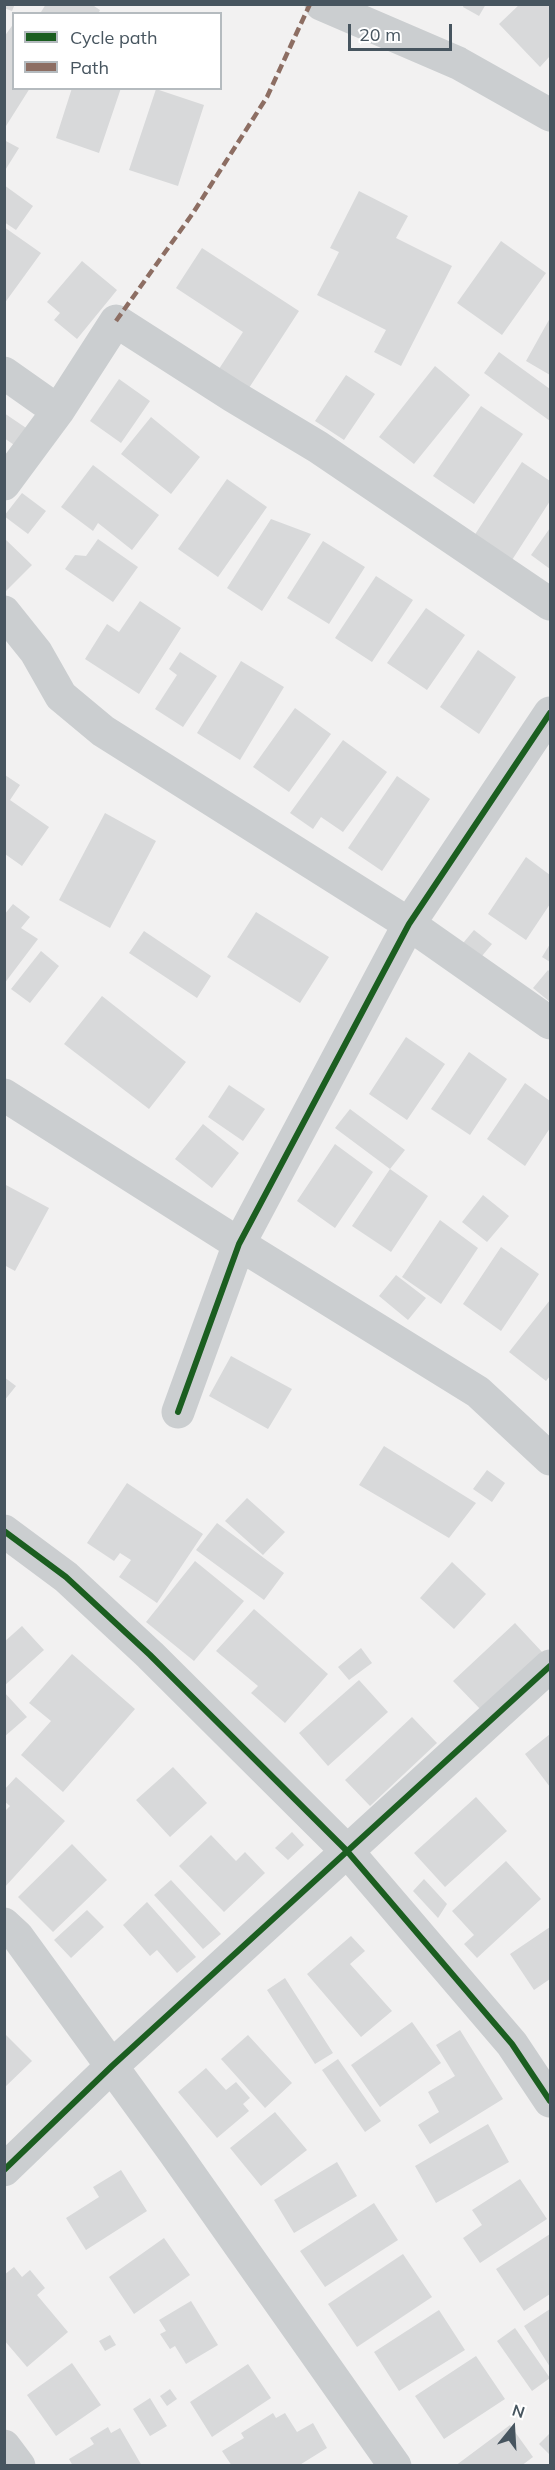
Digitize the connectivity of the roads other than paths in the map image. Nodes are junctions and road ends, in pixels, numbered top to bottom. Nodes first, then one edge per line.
1 (321, 4) edge
2 (550, 115) edge
3 (4, 373) edge
4 (58, 411) junction
5 (4, 484) edge
6 (550, 604) edge
7 (4, 612) edge
8 (550, 713) edge
9 (409, 924) junction
10 (550, 1023) edge
11 (4, 1095) edge
12 (239, 1244) junction
13 (178, 1412) dead end
14 (550, 1459) edge
15 (4, 1531) edge
16 (550, 1666) edge
17 (347, 1851) junction
18 (4, 1924) edge
19 (112, 2066) junction
20 (550, 2102) edge
21 (4, 2170) edge
22 (4, 2446) edge
23 (19, 2466) edge
24 (395, 2466) edge

1 - 2 street
3 - 4 street
4 - 5 street
4 - 6 street
7 - 9 street
8 - 9 street
9 - 10 street
9 - 12 street
11 - 12 street
12 - 13 street
12 - 14 street
15 - 17 street
16 - 17 street
17 - 19 street
17 - 20 street
18 - 19 street
19 - 21 street
19 - 24 street
22 - 23 street

